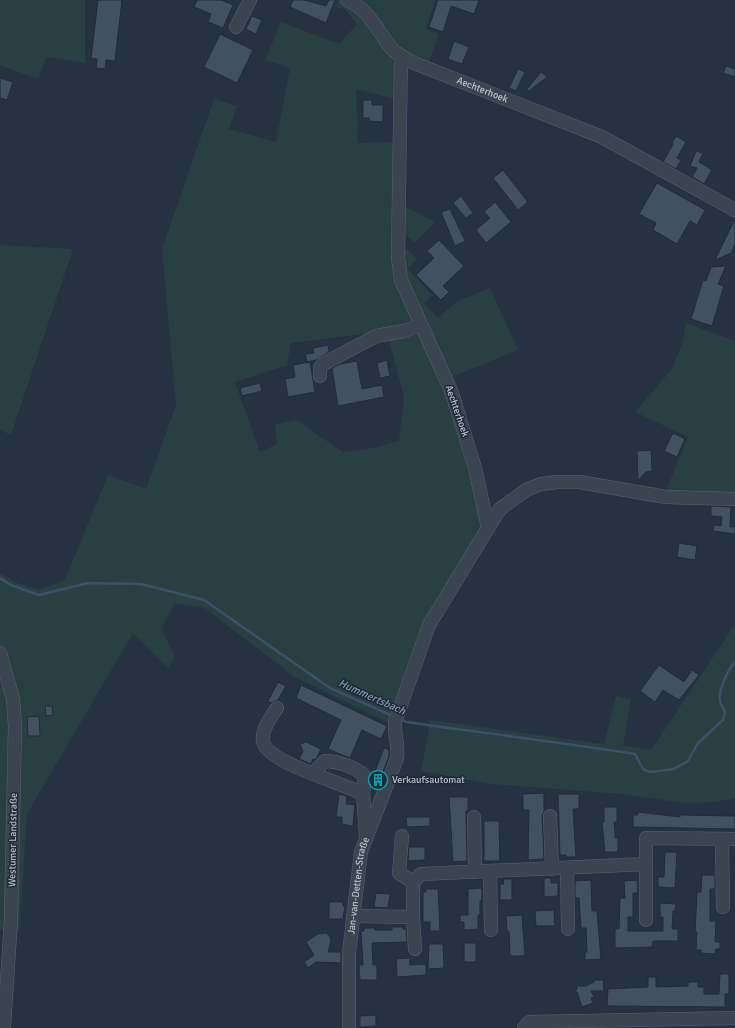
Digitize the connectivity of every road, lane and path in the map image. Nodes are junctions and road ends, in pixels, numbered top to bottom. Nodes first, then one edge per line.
1 (250, 0) edge
2 (347, 0) edge
3 (236, 27) dead end
4 (401, 56) junction
5 (734, 206) edge
6 (421, 325) junction
7 (320, 376) dead end
8 (735, 499) edge
9 (488, 528) junction
10 (0, 653) edge
11 (277, 708) dead end
12 (312, 773) junction
13 (364, 800) junction
14 (377, 810) junction
15 (550, 816) dead end
16 (474, 817) dead end
17 (367, 836) junction
18 (402, 836) dead end
19 (729, 839) edge
20 (646, 864) junction
21 (567, 868) junction
22 (552, 869) junction
23 (490, 871) junction
24 (475, 872) junction
25 (413, 882) junction
26 (723, 907) dead end
27 (353, 916) junction
28 (414, 917) junction
29 (646, 920) dead end
30 (568, 929) dead end
31 (491, 930) dead end
32 (415, 950) dead end
33 (3, 1005) edge
34 (735, 1018) edge
35 (4, 1028) edge
36 (348, 1028) edge
37 (524, 1028) edge

1 - 3 street
2 - 4 street, Aechterhoek
4 - 5 street, Aechterhoek
4 - 6 street, Aechterhoek
6 - 7 street
6 - 9 street, Aechterhoek
8 - 9 street
9 - 14 street, Jan-van-Detten-Straße
10 - 33 street, Westumer Landstraße
11 - 12 street
12 - 13 street
12 - 13 street
13 - 14 street
13 - 17 street
14 - 17 street, Jan-van-Detten-Straße
15 - 22 street
16 - 24 street
17 - 27 street, Jan-van-Detten-Straße
18 - 25 street
19 - 20 street
19 - 26 street
20 - 21 street
20 - 29 street
21 - 22 street
21 - 30 street
22 - 23 street
23 - 24 street
23 - 31 street
24 - 25 street
25 - 28 street
27 - 28 street
27 - 36 street, Jan-van-Detten-Straße
28 - 32 street
33 - 35 street, Westumer Landstraße
34 - 37 street

